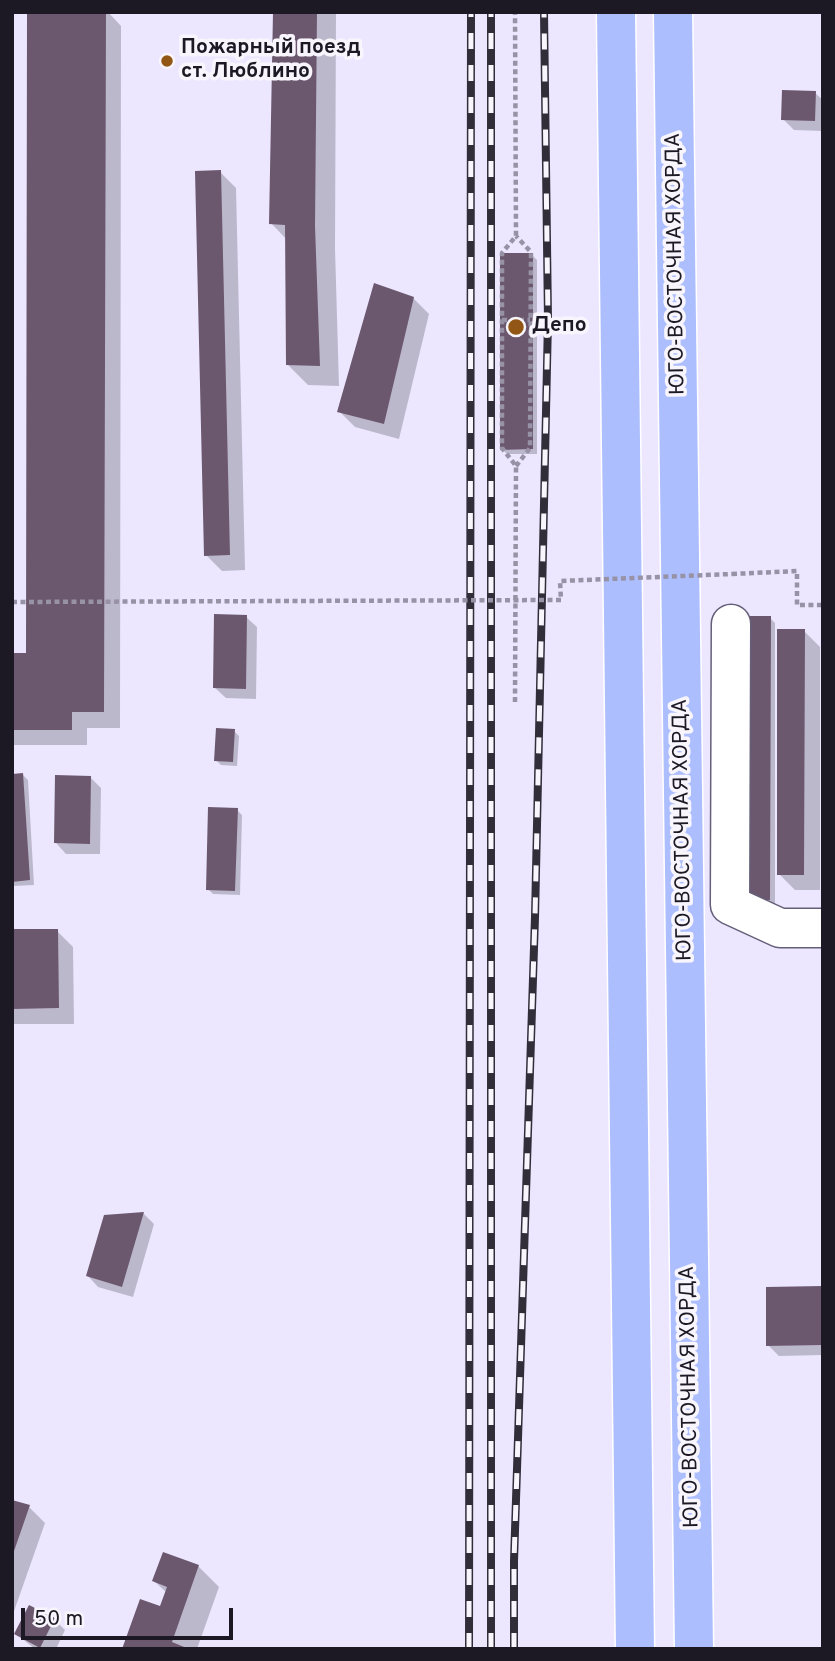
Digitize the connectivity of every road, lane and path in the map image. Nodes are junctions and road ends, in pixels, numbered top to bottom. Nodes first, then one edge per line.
1 (515, 12) edge
2 (616, 12) edge
3 (673, 12) edge
4 (516, 236) junction
5 (502, 320) junction
6 (530, 320) junction
7 (516, 466) junction
8 (514, 601) junction
9 (12, 602) edge
10 (823, 605) edge
11 (731, 624) dead end
12 (515, 702) dead end
13 (823, 928) edge
14 (635, 1649) edge
15 (694, 1649) edge

1 - 4 path
2 - 14 main road
3 - 15 main road, ЮГО-ВОСТОЧНАЯ ХОРДА
4 - 5 path
4 - 6 path
5 - 6 path
5 - 7 path
6 - 7 path
7 - 8 path
8 - 9 path, bridge
8 - 10 path, bridge
8 - 12 path
11 - 13 lane

